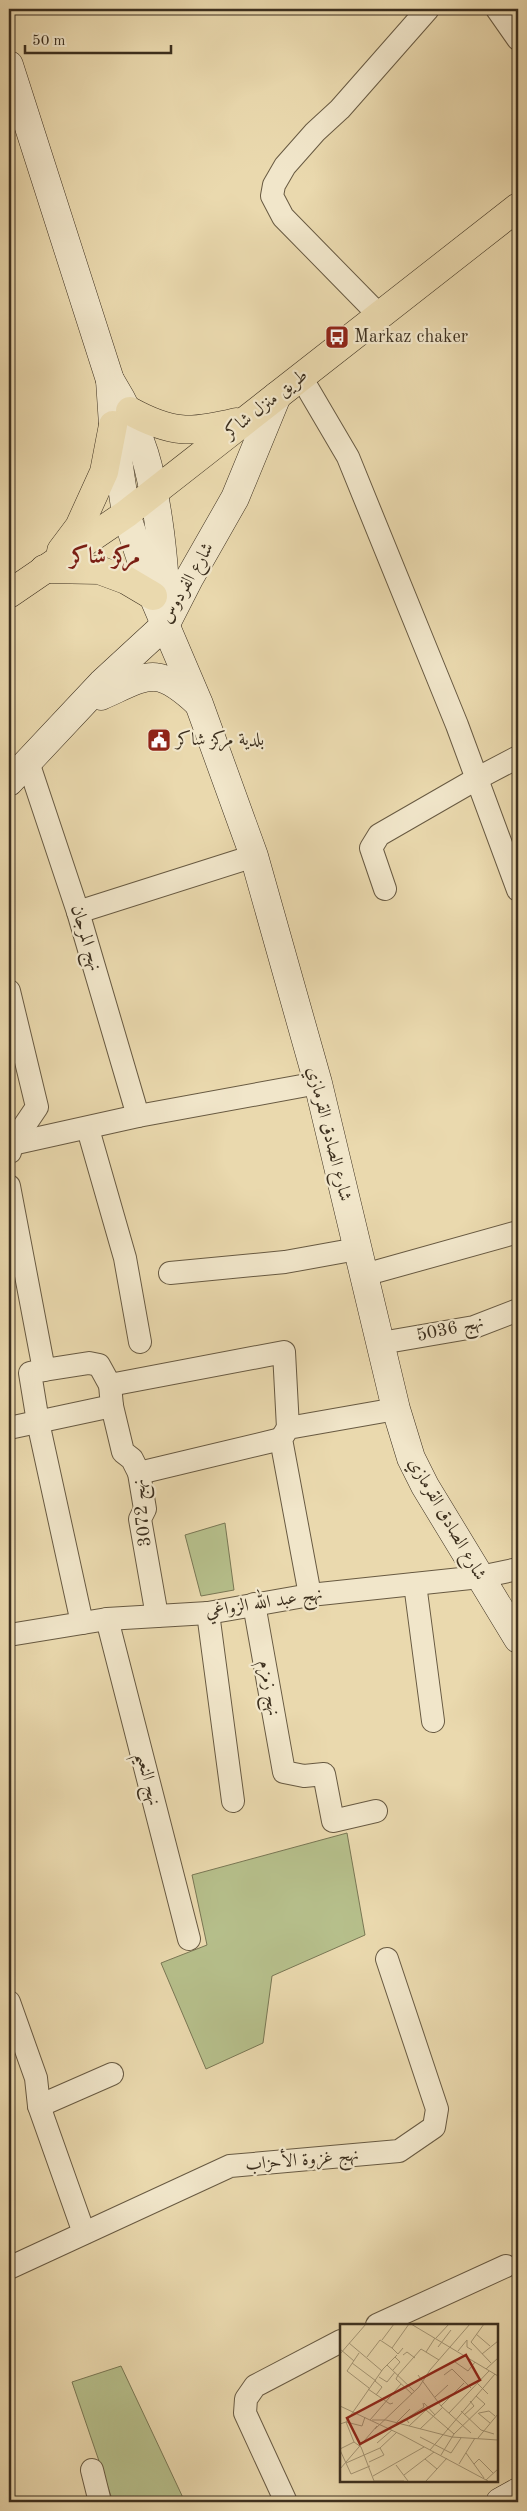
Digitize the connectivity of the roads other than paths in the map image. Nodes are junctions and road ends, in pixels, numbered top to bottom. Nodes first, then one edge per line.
1 (428, 9) edge
2 (497, 9) edge
3 (518, 39) edge
4 (9, 65) edge
5 (518, 207) edge
6 (380, 316) junction
7 (301, 377) junction
8 (277, 396) junction
9 (121, 418) junction
10 (245, 420) junction
11 (154, 491) junction
12 (126, 514) junction
13 (47, 567) junction
14 (9, 594) edge
15 (161, 612) junction
16 (84, 704) junction
17 (198, 704) junction
18 (518, 757) edge
19 (28, 762) junction
20 (478, 778) junction
21 (9, 782) edge
22 (254, 856) junction
23 (385, 889) dead end
24 (518, 890) edge
25 (78, 912) junction
26 (9, 992) edge
27 (318, 1083) junction
28 (138, 1116) junction
29 (88, 1129) junction
30 (10, 1151) edge
31 (9, 1186) edge
32 (518, 1232) edge
33 (357, 1249) junction
34 (170, 1274) dead end
35 (364, 1275) junction
36 (518, 1316) edge
37 (140, 1342) dead end
38 (381, 1343) junction
39 (44, 1370) junction
40 (111, 1395) junction
41 (396, 1409) junction
42 (38, 1422) junction
43 (9, 1428) edge
44 (285, 1434) junction
45 (139, 1473) junction
46 (518, 1569) edge
47 (480, 1577) junction
48 (415, 1584) junction
49 (310, 1595) junction
50 (254, 1604) junction
51 (208, 1613) junction
52 (157, 1616) junction
53 (107, 1619) junction
54 (82, 1623) junction
55 (9, 1635) edge
56 (518, 1638) edge
57 (433, 1721) dead end
58 (233, 1801) dead end
59 (376, 1811) dead end
60 (189, 1939) dead end
61 (387, 1959) dead end
62 (10, 2008) edge
63 (112, 2074) dead end
64 (39, 2106) junction
65 (84, 2233) junction
66 (506, 2266) dead end
67 (9, 2268) edge
68 (379, 2324) edge
69 (340, 2342) edge
70 (92, 2470) dead end
71 (518, 2492) edge
72 (100, 2502) edge
73 (286, 2502) edge
74 (500, 2502) edge

1 - 6 street
2 - 3 street
4 - 9 main road
5 - 6 main road, طريق منزل شاكر
6 - 7 main road, طريق منزل شاكر
7 - 8 main road, طريق منزل شاكر
7 - 20 street
8 - 10 main road, طريق منزل شاكر
8 - 15 main road, شارع الفردوس
9 - 10 main road
9 - 11 main road, شارع الصادق القرمازي
9 - 12 main road, شارع الصادق القرمازي
9 - 13 main road
10 - 11 main road, طريق منزل شاكر
11 - 12 main road, طريق منزل شاكر
11 - 15 main road, شارع الصادق القرمازي
12 - 13 main road, طريق منزل شاكر
12 - 15 main road, شارع الصادق القرمازي
13 - 14 main road, طريق منزل شاكر
13 - 15 main road
15 - 16 main road, شارع الفردوس
15 - 17 main road, شارع الصادق القرمازي
16 - 17 main road
16 - 19 main road, شارع الفردوس
17 - 22 main road, شارع الصادق القرمازي
18 - 20 street
19 - 21 main road, شارع الفردوس
19 - 25 street, نهج المرجان
20 - 23 street
20 - 24 street
22 - 25 street
22 - 27 main road, شارع الصادق القرمازي
25 - 28 street, نهج المرجان
26 - 30 street
27 - 28 street
27 - 33 main road, شارع الصادق القرمازي
28 - 29 street
29 - 30 street
29 - 37 street
31 - 39 street
32 - 35 street
33 - 34 street
33 - 35 main road, شارع الصادق القرمازي
35 - 38 main road, شارع الصادق القرمازي
36 - 38 street, نهج 5036
38 - 41 main road, شارع الصادق القرمازي
39 - 40 street, نهج 3072
39 - 42 street
40 - 42 street
40 - 44 street
40 - 45 street, نهج 3072
41 - 44 street
41 - 47 main road, شارع الصادق القرمازي
42 - 43 street
42 - 54 street
44 - 45 street
44 - 49 street
45 - 52 street, نهج 3072
46 - 47 street, نهج عبد الله الزواغي
47 - 48 street, نهج عبد الله الزواغي
47 - 56 main road, شارع الصادق القرمازي
48 - 49 street, نهج عبد الله الزواغي
48 - 57 street
49 - 50 street, نهج عبد الله الزواغي
50 - 51 street, نهج عبد الله الزواغي
50 - 59 street, نهج زمزم
51 - 52 street, نهج عبد الله الزواغي
51 - 58 street
52 - 53 street, نهج عبد الله الزواغي
53 - 54 street, نهج عبد الله الزواغي
53 - 60 street, نهج النعيم
54 - 55 street, نهج عبد الله الزواغي
61 - 65 street, نهج غزوة الأحزاب
62 - 64 street
63 - 64 street
64 - 65 street
65 - 67 street, نهج غزوة الأحزاب
66 - 68 street
69 - 73 street
70 - 72 street
71 - 74 main road

